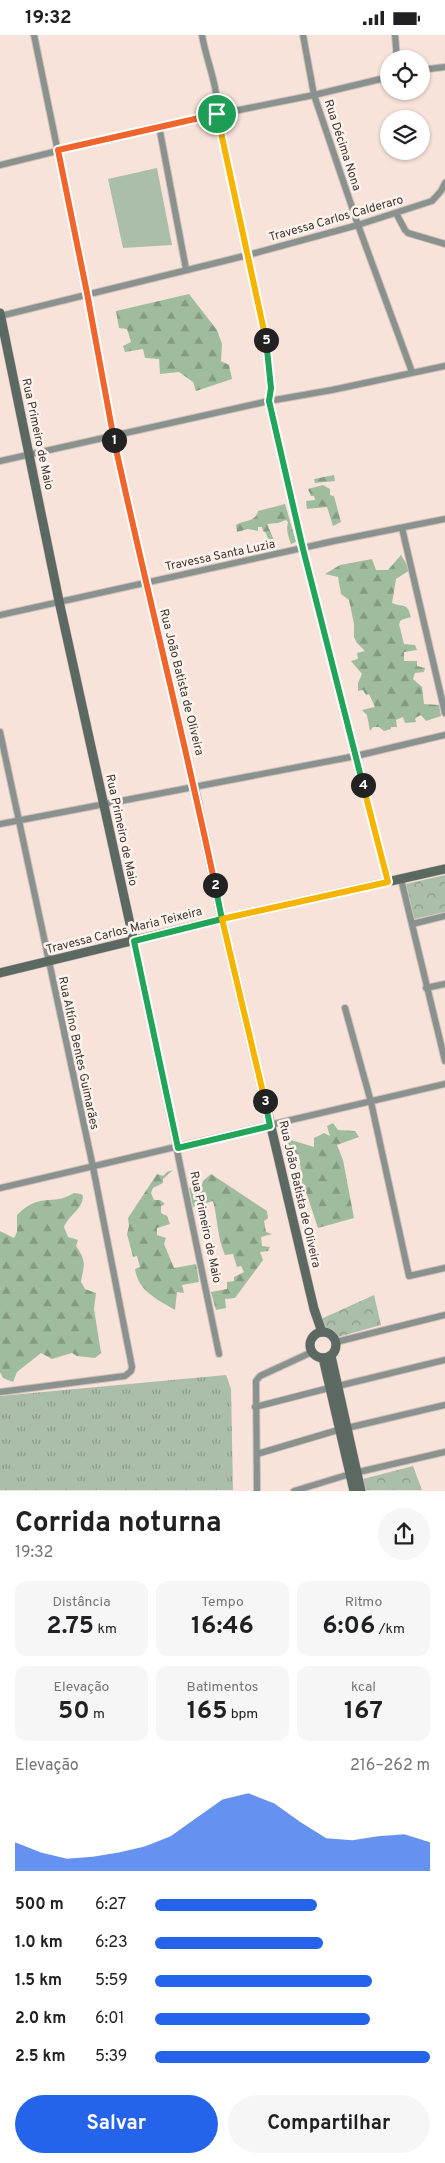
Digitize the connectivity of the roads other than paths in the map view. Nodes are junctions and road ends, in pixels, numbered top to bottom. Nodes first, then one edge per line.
1 (34, 35) edge
2 (202, 35) edge
3 (303, 35) edge
4 (395, 35) edge
5 (396, 50) edge
6 (445, 67) edge
7 (430, 69) edge
8 (380, 79) edge
9 (314, 95) junction
10 (217, 114) junction
11 (159, 125) junction
12 (58, 150) junction
13 (0, 165) edge
14 (445, 183) edge
15 (396, 213) junction
16 (358, 225) junction
17 (445, 244) edge
18 (248, 255) junction
19 (186, 269) junction
20 (87, 293) junction
21 (0, 315) edge
22 (445, 366) edge
23 (412, 372) junction
24 (269, 401) junction
25 (113, 437) junction
26 (30, 454) junction
27 (0, 461) edge
28 (445, 519) edge
29 (402, 528) junction
30 (303, 549) junction
31 (145, 582) junction
32 (59, 601) junction
33 (0, 615) edge
34 (445, 713) edge
35 (0, 732) edge
36 (445, 735) edge
37 (356, 756) junction
38 (194, 786) junction
39 (104, 803) junction
40 (19, 820) junction
41 (0, 824) edge
42 (445, 869) edge
43 (401, 879) junction
44 (388, 882) junction
45 (445, 916) edge
46 (222, 919) junction
47 (412, 924) junction
48 (134, 941) junction
49 (48, 963) junction
50 (0, 973) edge
51 (445, 984) edge
52 (426, 988) junction
53 (344, 1008) dead end
54 (445, 1061) edge
55 (445, 1084) edge
56 (371, 1103) junction
57 (270, 1126) junction
58 (178, 1148) junction
59 (93, 1167) junction
60 (0, 1188) edge
61 (445, 1269) edge
62 (445, 1315) edge
63 (322, 1332) junction
64 (336, 1341) junction
65 (312, 1352) junction
66 (220, 1354) dead end
67 (327, 1357) junction
68 (445, 1360) edge
69 (333, 1387) junction
70 (0, 1392) edge
71 (445, 1405) edge
72 (255, 1407) junction
73 (342, 1429) junction
74 (445, 1452) edge
75 (257, 1454) junction
76 (353, 1473) junction
77 (257, 1491) edge
78 (294, 1491) edge
79 (354, 1491) edge
80 (361, 1491) edge

1 - 12 street, Rua João Batista de Oliveira
2 - 10 street
3 - 9 street, Rua Décima Nona
4 - 5 street
6 - 7 street
8 - 9 street
9 - 10 street
9 - 16 street, Rua Décima Nona
10 - 11 street
10 - 18 street
11 - 12 street
11 - 19 street
12 - 13 street
12 - 20 street, Rua João Batista de Oliveira
14 - 15 street, Travessa Carlos Calderaro
15 - 16 street, Travessa Carlos Calderaro
15 - 17 street
16 - 18 street, Travessa Carlos Calderaro
16 - 23 street, Rua Décima Nona
18 - 19 street, Travessa Carlos Calderaro
18 - 24 street
19 - 20 street, Travessa Carlos Calderaro
20 - 21 street, Travessa Carlos Calderaro
20 - 25 street, Rua João Batista de Oliveira
21 - 26 street, Rua Primeiro de Maio
22 - 23 street
23 - 24 street
24 - 25 street
24 - 30 street
25 - 26 street
25 - 31 street, Rua João Batista de Oliveira
26 - 27 street
26 - 32 street, Rua Primeiro de Maio
28 - 29 street, Travessa Santa Luzia
29 - 30 street, Travessa Santa Luzia
29 - 34 street
30 - 31 street, Travessa Santa Luzia
30 - 37 street
31 - 32 street, Travessa Santa Luzia
31 - 38 street, Rua João Batista de Oliveira
32 - 33 street, Travessa Santa Luzia
32 - 39 street, Rua Primeiro de Maio
35 - 40 street, Rua Altíno Bentes Guimarães
36 - 37 street
37 - 38 street
37 - 44 street
38 - 39 street
38 - 46 street, Rua João Batista de Oliveira
39 - 40 street
39 - 48 street, Rua Primeiro de Maio
40 - 41 street
40 - 49 street, Rua Altíno Bentes Guimarães
42 - 43 street, Travessa Carlos Maria Teixeira
43 - 44 street, Travessa Carlos Maria Teixeira
43 - 47 street
44 - 46 street, Travessa Carlos Maria Teixeira
45 - 47 street
46 - 48 street, Travessa Carlos Maria Teixeira
46 - 57 street, Rua João Batista de Oliveira
47 - 52 street
48 - 49 street, Travessa Carlos Maria Teixeira
48 - 58 street, Rua Primeiro de Maio
49 - 50 street, Travessa Carlos Maria Teixeira
49 - 59 street, Rua Altíno Bentes Guimarães
51 - 52 street
52 - 54 street
53 - 56 street
55 - 56 street
56 - 57 street
56 - 61 street
57 - 58 street
57 - 63 street, Rua João Batista de Oliveira
58 - 59 street
58 - 66 street, Rua Primeiro de Maio
59 - 60 street
59 - 70 street, Rua Altíno Bentes Guimarães
62 - 64 street
63 - 64 street
63 - 65 street
64 - 67 street
65 - 67 street
65 - 72 street
67 - 69 street
68 - 69 street
69 - 72 street
69 - 73 street
71 - 73 street
72 - 75 street
73 - 75 street
73 - 76 street
74 - 76 street
75 - 77 street
76 - 78 street
76 - 79 street
76 - 80 street

